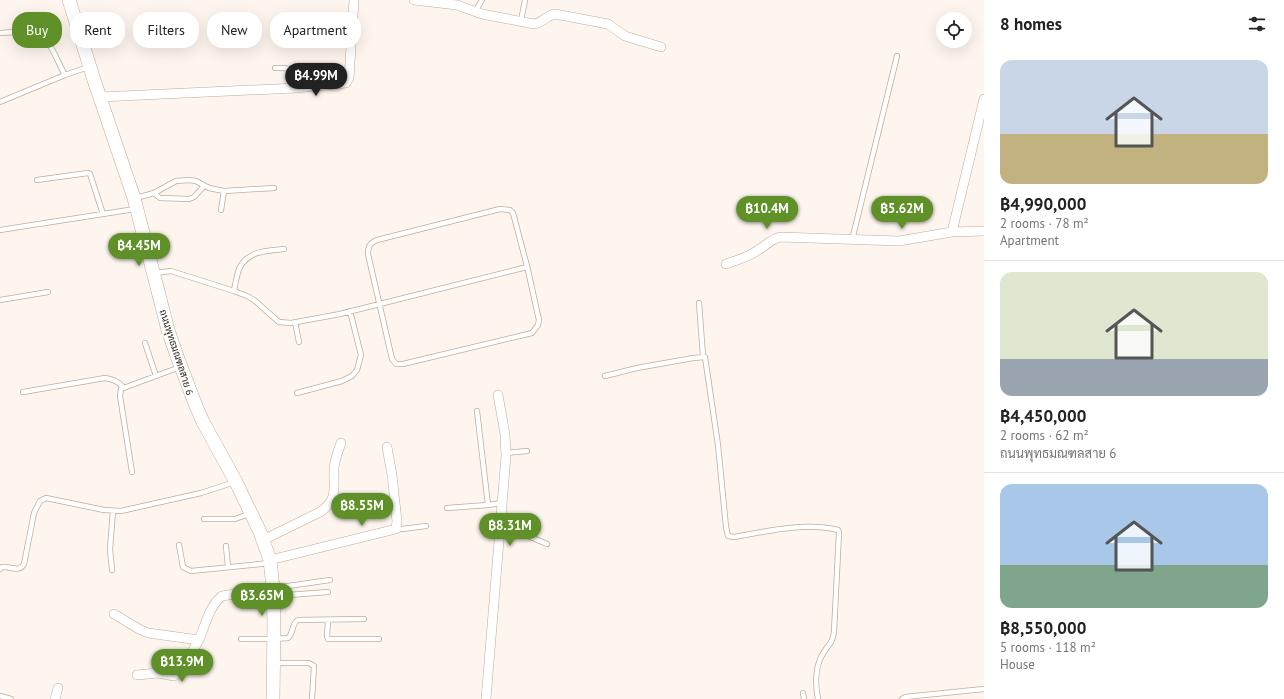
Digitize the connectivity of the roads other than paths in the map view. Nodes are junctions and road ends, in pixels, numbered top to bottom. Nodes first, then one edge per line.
1 (69, 0) edge
2 (354, 0) edge
3 (414, 0) edge
4 (482, 0) edge
5 (525, 0) edge
6 (475, 12) junction
7 (520, 21) junction
8 (0, 34) edge
9 (661, 47) dead end
10 (897, 56) dead end
11 (90, 66) junction
12 (275, 68) dead end
13 (65, 75) junction
14 (296, 88) junction
15 (100, 97) junction
16 (984, 99) edge
17 (0, 102) edge
18 (37, 180) dead end
19 (204, 186) junction
20 (274, 188) dead end
21 (224, 191) junction
22 (154, 194) junction
23 (136, 203) junction
24 (221, 210) dead end
25 (103, 214) junction
26 (0, 230) edge
27 (984, 231) edge
28 (952, 232) junction
29 (852, 240) junction
30 (284, 249) dead end
31 (726, 264) dead end
32 (527, 267) junction
33 (154, 274) junction
34 (234, 291) junction
35 (48, 292) dead end
36 (0, 300) edge
37 (699, 303) dead end
38 (380, 304) junction
39 (350, 312) junction
40 (295, 322) junction
41 (299, 342) dead end
42 (145, 343) dead end
43 (703, 356) junction
44 (180, 367) junction
45 (156, 376) junction
46 (606, 376) dead end
47 (123, 387) junction
48 (23, 392) dead end
49 (297, 393) dead end
50 (498, 395) dead end
51 (477, 411) dead end
52 (341, 443) dead end
53 (387, 447) dead end
54 (527, 451) dead end
55 (506, 453) junction
56 (132, 472) dead end
57 (236, 482) junction
58 (502, 503) junction
59 (488, 504) junction
60 (447, 508) dead end
61 (113, 511) junction
62 (251, 514) junction
63 (204, 519) dead end
64 (426, 526) dead end
65 (396, 528) junction
66 (500, 532) junction
67 (261, 536) junction
68 (547, 544) dead end
69 (179, 545) dead end
70 (226, 546) dead end
71 (270, 562) junction
72 (228, 567) junction
73 (0, 569) edge
74 (112, 570) dead end
75 (330, 580) dead end
76 (273, 592) junction
77 (328, 592) dead end
78 (114, 614) dead end
79 (364, 619) dead end
80 (328, 620) junction
81 (241, 639) dead end
82 (274, 639) junction
83 (379, 639) dead end
84 (199, 640) junction
85 (274, 663) junction
86 (136, 675) dead end
87 (58, 688) dead end
88 (984, 689) edge
89 (803, 693) dead end
90 (0, 696) edge
91 (11, 699) edge
92 (55, 699) edge
93 (274, 699) edge
94 (312, 699) edge
95 (486, 699) edge
96 (804, 699) edge
97 (818, 699) edge
98 (902, 699) edge

1 - 11 main road, ถนนพุทธมณฑลสาย 6
2 - 14 street
3 - 6 street
4 - 6 lane
5 - 7 lane
6 - 7 street
7 - 9 street
8 - 13 lane
10 - 29 lane
11 - 13 lane
11 - 15 main road, ถนนพุทธมณฑลสาย 6
12 - 14 lane
13 - 17 lane
14 - 15 street
15 - 23 main road, ถนนพุทธมณฑลสาย 6
16 - 28 street
18 - 25 lane
19 - 21 lane
19 - 22 lane
19 - 22 lane
20 - 21 lane
21 - 24 lane
22 - 23 lane
23 - 25 lane
23 - 33 main road, ถนนพุทธมณฑลสาย 6
25 - 26 lane
27 - 28 street
28 - 29 street
29 - 31 street
30 - 34 lane
32 - 38 lane
32 - 38 lane
32 - 38 lane
33 - 34 lane
33 - 44 main road, ถนนพุทธมณฑลสาย 6
34 - 40 lane
35 - 36 lane
37 - 43 lane
38 - 39 lane
39 - 40 lane
39 - 49 lane
40 - 41 lane
42 - 45 lane
43 - 46 lane
43 - 97 lane
44 - 45 lane
44 - 57 main road, ถนนพุทธมณฑลสาย 6
45 - 47 lane
47 - 48 lane
47 - 56 lane
50 - 55 street
51 - 59 lane
52 - 67 street
53 - 65 street
54 - 55 lane
55 - 58 street
57 - 61 lane
57 - 62 main road, ถนนพุทธมณฑลสาย 6
58 - 59 lane
58 - 66 street
59 - 60 lane
61 - 73 lane
61 - 74 lane
62 - 63 lane
62 - 67 main road, ถนนพุทธมณฑลสาย 6
64 - 65 lane
65 - 71 street
66 - 68 lane
66 - 95 street
67 - 71 main road, ถนนพุทธมณฑลสาย 6
69 - 72 lane
70 - 72 lane
71 - 72 lane
71 - 76 main road, ถนนพุทธมณฑลสาย 6
75 - 76 lane
76 - 77 lane
76 - 82 main road, ถนนพุทธมณฑลสาย 6
76 - 84 street
78 - 84 street
79 - 80 lane
80 - 82 lane
80 - 83 lane
81 - 82 lane
82 - 85 main road, ถนนพุทธมณฑลสาย 6
84 - 86 street
85 - 93 main road, ถนนพุทธมณฑลสาย 6
85 - 94 lane
87 - 92 street
88 - 98 lane
89 - 96 lane
90 - 91 lane

